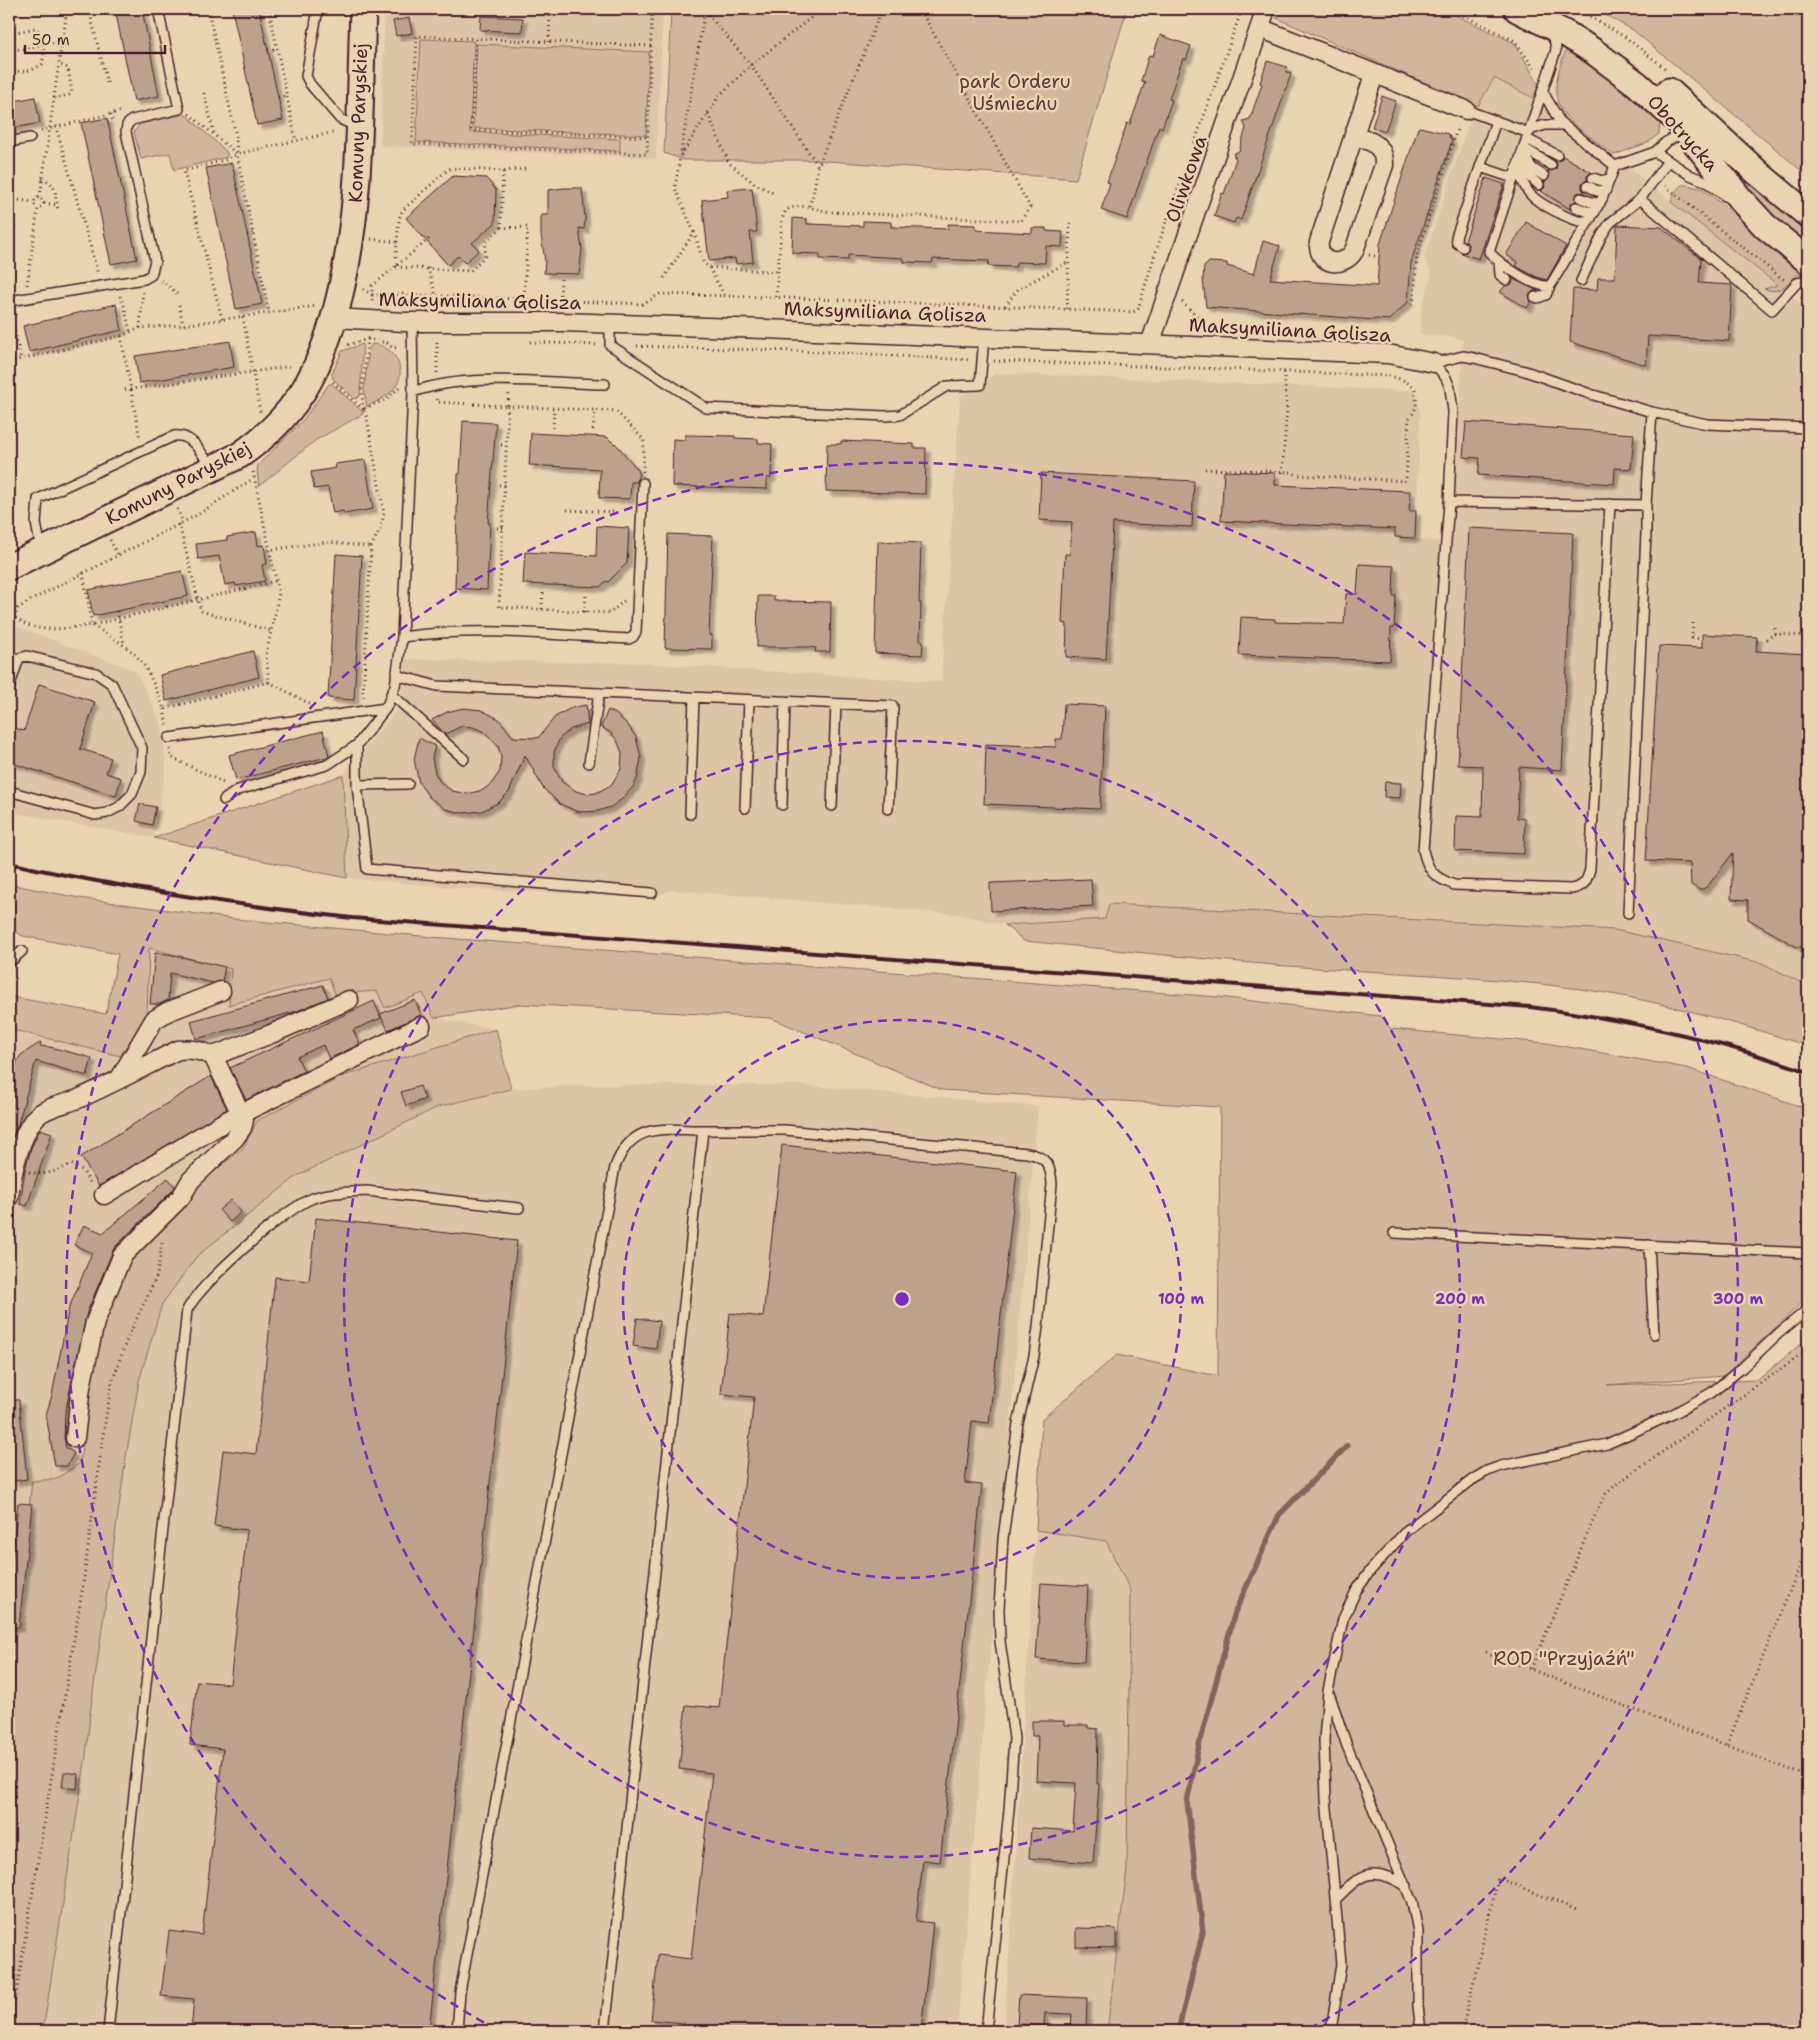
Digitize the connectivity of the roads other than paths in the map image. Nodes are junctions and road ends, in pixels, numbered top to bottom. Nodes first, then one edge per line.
1 (158, 9) edge
2 (318, 9) edge
3 (363, 9) edge
4 (1266, 9) edge
5 (1517, 9) edge
6 (1542, 16) edge
7 (1260, 28) junction
8 (1374, 75) junction
9 (1543, 89) junction
10 (1464, 116) joint
11 (1496, 122) junction
12 (1564, 125) junction
13 (350, 129) junction
14 (1687, 131) junction
15 (1716, 132) junction
16 (1529, 134) junction
17 (1354, 135) junction
18 (30, 138) dead end
19 (9, 142) edge
20 (1523, 150) junction
21 (1656, 152) junction
22 (1557, 155) dead end
23 (1668, 161) junction
24 (1518, 164) junction
25 (1551, 165) dead end
26 (1615, 166) junction
27 (1480, 167) junction
28 (1544, 176) dead end
29 (1513, 178) junction
30 (1610, 178) junction
31 (1539, 185) dead end
32 (1606, 190) junction
33 (1581, 198) dead end
34 (1640, 199) junction
35 (1600, 203) junction
36 (1576, 207) dead end
37 (1593, 215) junction
38 (1808, 215) edge
39 (1463, 217) junction
40 (1472, 220) dead end
41 (1765, 226) junction
42 (1468, 233) dead end
43 (1457, 234) junction
44 (1463, 247) dead end
45 (1499, 261) junction
46 (1808, 261) edge
47 (1507, 280) dead end
48 (1808, 280) edge
49 (1581, 281) dead end
50 (1550, 286) junction
51 (1535, 297) dead end
52 (9, 301) edge
53 (326, 312) junction
54 (412, 322) junction
55 (610, 324) junction
56 (984, 337) junction
57 (1150, 344) junction
58 (1434, 363) junction
59 (605, 384) dead end
60 (413, 392) junction
61 (1652, 412) junction
62 (1808, 428) edge
63 (212, 470) junction
64 (643, 483) road end
65 (1449, 502) junction
66 (1610, 504) junction
67 (1646, 505) junction
68 (42, 551) junction
69 (9, 567) edge
70 (402, 637) junction
71 (396, 675) junction
72 (9, 688) edge
73 (599, 693) junction
74 (391, 694) junction
75 (694, 697) junction
76 (749, 700) junction
77 (785, 701) junction
78 (836, 704) junction
79 (386, 708) junction
80 (169, 738) dead end
81 (356, 745) junction
82 (464, 759) dead end
83 (589, 763) dead end
84 (358, 784) junction
85 (408, 784) dead end
86 (9, 791) edge
87 (224, 800) dead end
88 (782, 805) dead end
89 (832, 806) dead end
90 (745, 808) dead end
91 (888, 810) dead end
92 (690, 814) dead end
93 (652, 893) dead end
94 (1628, 913) dead end
95 (22, 951) dead end
96 (9, 962) edge
97 (221, 992) dead end
98 (349, 1000) dead end
99 (421, 1026) dead end
100 (213, 1056) junction
101 (120, 1078) junction
102 (241, 1114) junction
103 (703, 1130) junction
104 (104, 1195) road end
105 (9, 1197) edge
106 (520, 1208) dead end
107 (1394, 1233) dead end
108 (1649, 1245) junction
109 (1808, 1253) edge
110 (1808, 1309) edge
111 (1654, 1334) dead end
112 (76, 1438) dead end
113 (1328, 1691) junction
114 (1407, 1886) junction
115 (1336, 1900) junction
116 (108, 2031) edge
117 (457, 2031) edge
118 (605, 2031) edge
119 (986, 2031) edge
120 (1331, 2031) edge
121 (1421, 2031) edge

1 - 52 lane
2 - 13 lane
3 - 13 street, Komuny Paryskiej
4 - 7 street, Oliwkowa
5 - 6 street, Obotrycka
6 - 9 lane
6 - 14 street, Obotrycka
6 - 15 street, Obotrycka
7 - 8 street
7 - 57 street, Oliwkowa
8 - 10 street
8 - 17 street
9 - 12 lane
9 - 16 lane
10 - 11 lane
11 - 16 lane
11 - 27 lane
12 - 16 lane
12 - 26 lane
13 - 53 street, Komuny Paryskiej
14 - 15 lane
14 - 21 lane
14 - 41 street, Obotrycka
15 - 38 street, Obotrycka
16 - 20 lane
16 - 22 lane
17 - 17 street
18 - 19 lane
20 - 24 lane
20 - 25 lane
20 - 28 lane
21 - 23 lane
21 - 26 lane
23 - 34 lane
23 - 41 lane
24 - 29 lane
24 - 31 lane
24 - 37 lane
26 - 30 lane
27 - 29 lane
27 - 39 lane
29 - 45 lane
30 - 32 lane
30 - 32 lane
32 - 35 lane
33 - 35 lane
34 - 48 lane
34 - 49 lane
35 - 37 lane
36 - 37 lane
37 - 50 lane
39 - 40 lane
39 - 43 lane
41 - 46 street, Obotrycka
42 - 43 lane
43 - 44 lane
45 - 47 lane
45 - 50 lane
50 - 51 lane
53 - 54 street, Maksymiliana Golisza
53 - 63 street, Komuny Paryskiej
54 - 55 street, Maksymiliana Golisza
54 - 60 lane
55 - 56 street, Maksymiliana Golisza
55 - 56 lane
56 - 57 street, Maksymiliana Golisza
57 - 58 street, Maksymiliana Golisza
58 - 61 lane
58 - 65 lane
59 - 60 lane
60 - 70 lane
61 - 62 lane
61 - 67 lane
63 - 68 street, Komuny Paryskiej
63 - 68 lane
64 - 70 lane
65 - 66 lane
65 - 66 lane
66 - 67 lane
67 - 94 lane
68 - 69 street, Komuny Paryskiej
70 - 71 lane
71 - 73 lane
71 - 74 lane
72 - 86 lane
73 - 75 lane
73 - 83 lane
74 - 79 lane
74 - 82 lane
75 - 76 lane
75 - 92 lane
76 - 77 lane
76 - 90 lane
77 - 78 lane
77 - 88 lane
78 - 89 lane
78 - 91 lane
79 - 80 lane
79 - 81 lane
81 - 84 lane
81 - 87 lane
84 - 85 lane
84 - 93 lane
95 - 96 lane
97 - 101 street
98 - 100 street
99 - 102 street
100 - 101 street
100 - 102 street
101 - 105 street
102 - 104 street
102 - 112 street
103 - 117 lane
103 - 118 lane
103 - 119 lane
106 - 116 lane
107 - 108 lane
108 - 109 lane
108 - 111 lane
110 - 113 lane
113 - 114 lane
113 - 115 lane
114 - 115 lane
114 - 121 lane
115 - 120 lane

